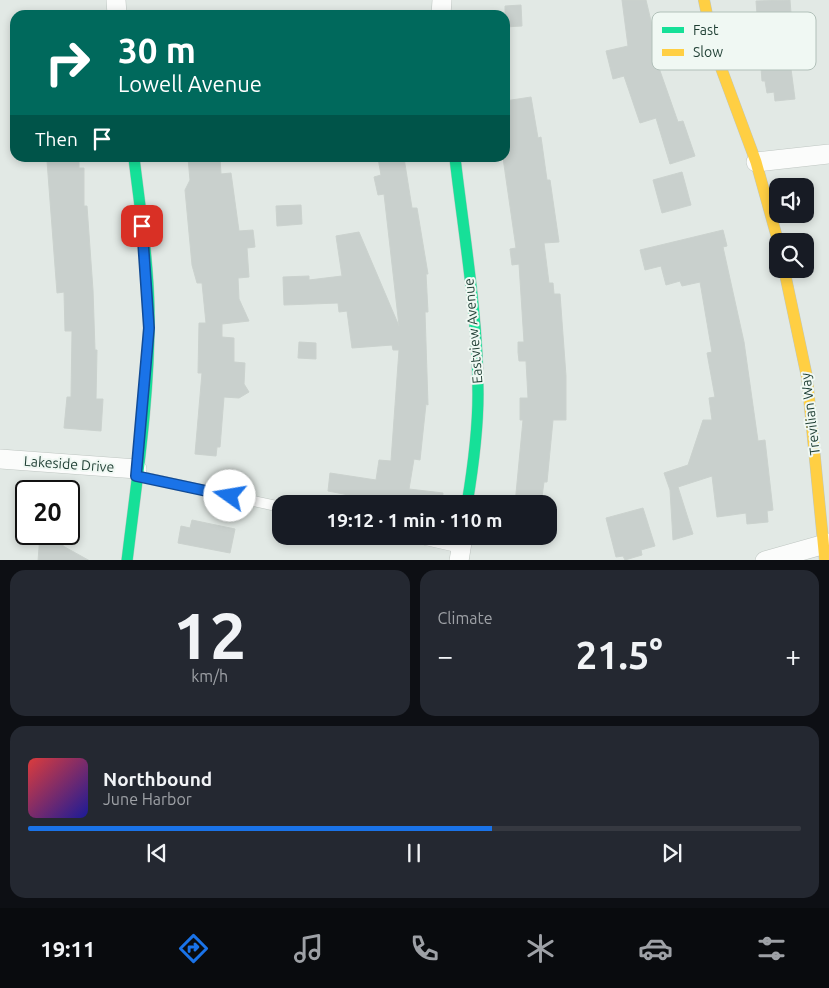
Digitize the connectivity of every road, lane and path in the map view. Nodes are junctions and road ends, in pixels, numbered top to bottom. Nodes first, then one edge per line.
1 (722, 70) edge
2 (829, 154) edge
3 (134, 162) edge
4 (455, 162) edge
5 (756, 162) junction
6 (776, 233) edge
7 (786, 278) edge
8 (0, 459) edge
9 (137, 472) junction
10 (469, 495) edge
11 (272, 505) edge
12 (448, 545) edge
13 (461, 548) edge
14 (826, 549) edge
15 (127, 560) edge
16 (765, 560) edge

1 - 5 street
2 - 5 street
3 - 9 street
4 - 10 street, Eastview Avenue
5 - 6 street
7 - 14 street, Trevilian Way
8 - 9 street, Lakeside Drive
9 - 11 lane
9 - 15 street
12 - 13 lane
14 - 16 street

